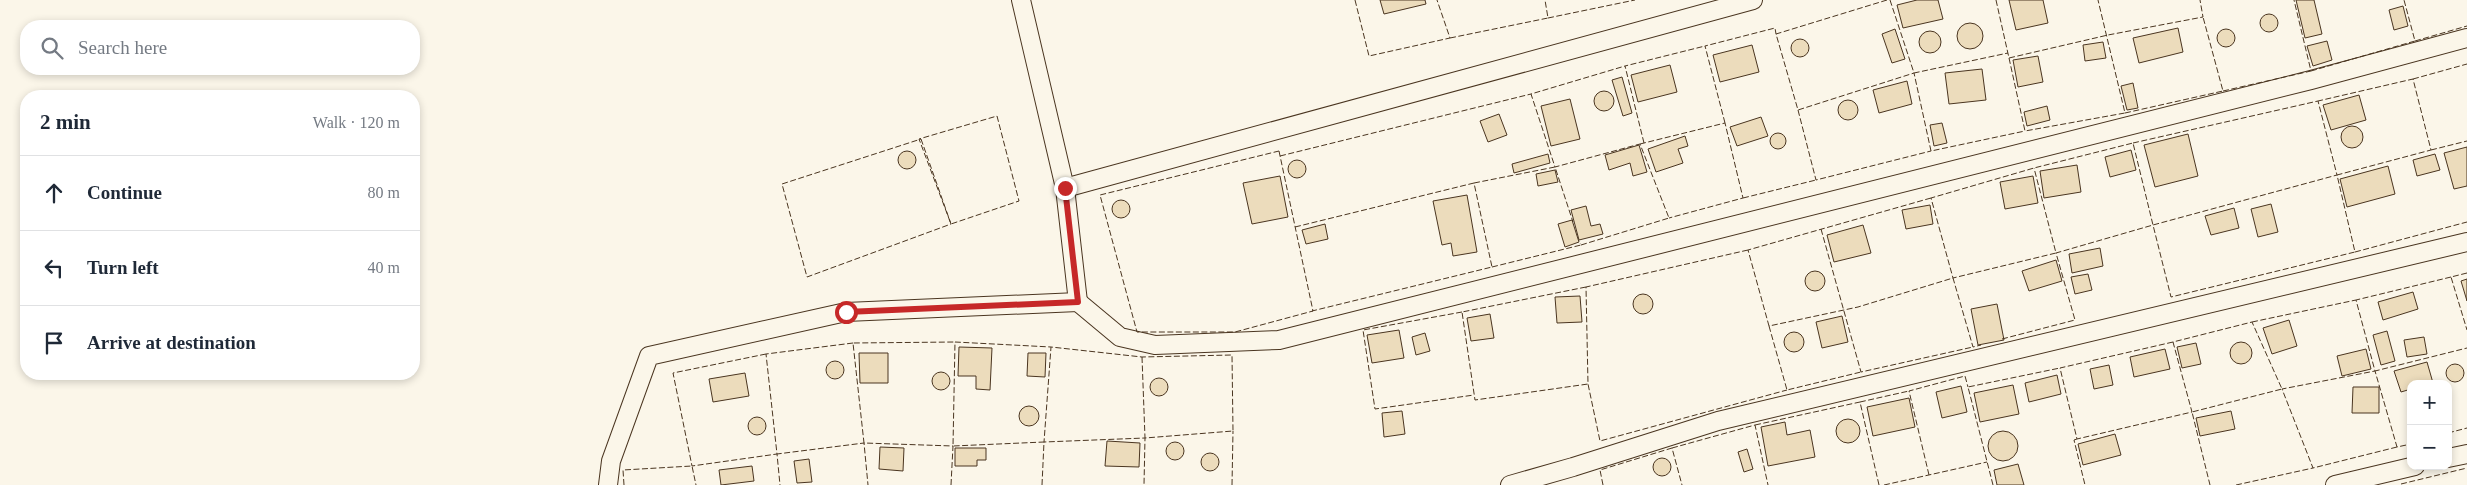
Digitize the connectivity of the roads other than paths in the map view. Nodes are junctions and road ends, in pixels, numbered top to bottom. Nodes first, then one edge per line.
1 (1021, 0) edge
2 (1754, 0) edge
3 (2467, 38) edge
4 (1065, 188) junction
5 (2467, 242) edge
6 (1078, 302) junction
7 (2467, 454) edge
8 (2452, 457) edge
9 (2407, 468) edge
10 (608, 485) edge
11 (1510, 485) edge
12 (2336, 485) edge

1 - 4 street
2 - 4 street
3 - 6 street
4 - 6 street
5 - 11 street
6 - 10 street
7 - 8 street
9 - 12 street

